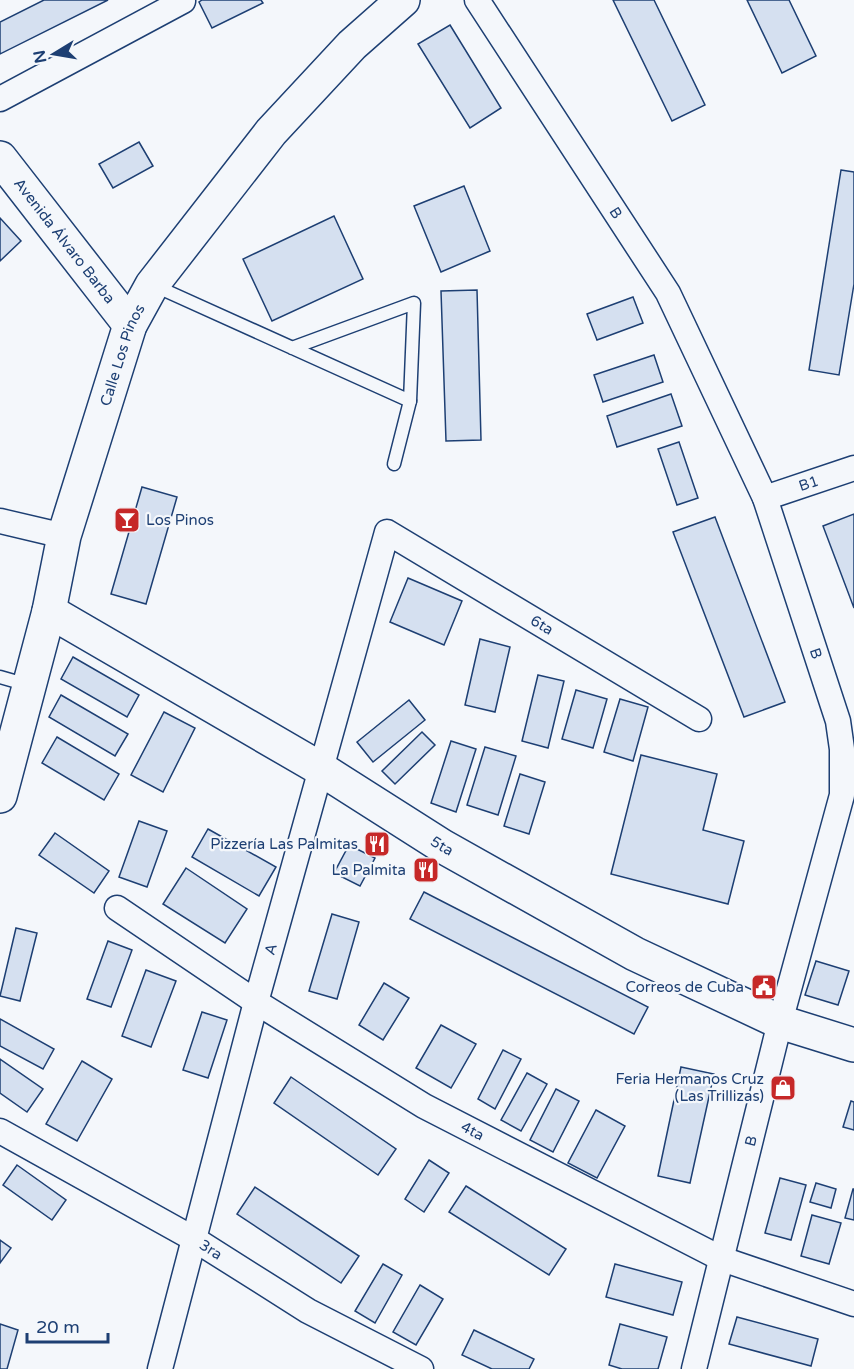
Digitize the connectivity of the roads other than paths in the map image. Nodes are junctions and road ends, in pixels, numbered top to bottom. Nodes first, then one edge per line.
1 (403, 0) edge
2 (477, 0) edge
3 (183, 1) edge
4 (0, 99) edge
5 (0, 158) edge
6 (152, 285) junction
7 (130, 325) junction
8 (292, 348) junction
9 (410, 401) junction
10 (394, 464) dead end
11 (854, 468) edge
12 (765, 498) junction
13 (0, 521) edge
14 (387, 532) joint
15 (64, 536) junction
16 (49, 611) junction
17 (15, 681) edge
18 (699, 719) dead end
19 (848, 747) edge
20 (321, 769) junction
21 (0, 796) edge
22 (117, 908) dead end
23 (256, 1002) junction
24 (780, 1022) junction
25 (854, 1045) edge
26 (0, 1131) edge
27 (195, 1239) junction
28 (722, 1259) junction
29 (854, 1304) edge
30 (160, 1369) edge
31 (421, 1369) edge
32 (694, 1369) edge

1 - 6 street, Calle Los Pinos
2 - 12 street, B
3 - 4 street
5 - 7 street, Avenida Álvaro Barba
6 - 7 street, Calle Los Pinos
6 - 8 lane
7 - 15 street, Calle Los Pinos
8 - 9 lane
8 - 9 lane
9 - 10 lane
11 - 12 street, B1
12 - 19 street, B
13 - 15 street
14 - 18 street, 6ta
14 - 20 street, A
15 - 16 street, Calle Los Pinos
16 - 17 street, Calle Los Pinos
16 - 20 street, 5ta
17 - 21 street, Calle Los Pinos
19 - 24 street, B
20 - 23 street, A
20 - 24 street, 5ta
22 - 23 street, 4ta
23 - 27 street, A
23 - 28 street, 4ta
24 - 25 street, 5ta
24 - 28 street, B
26 - 27 street, 3ra
27 - 30 street, A
27 - 31 street, 3ra
28 - 29 street, 4ta
28 - 32 street, B

